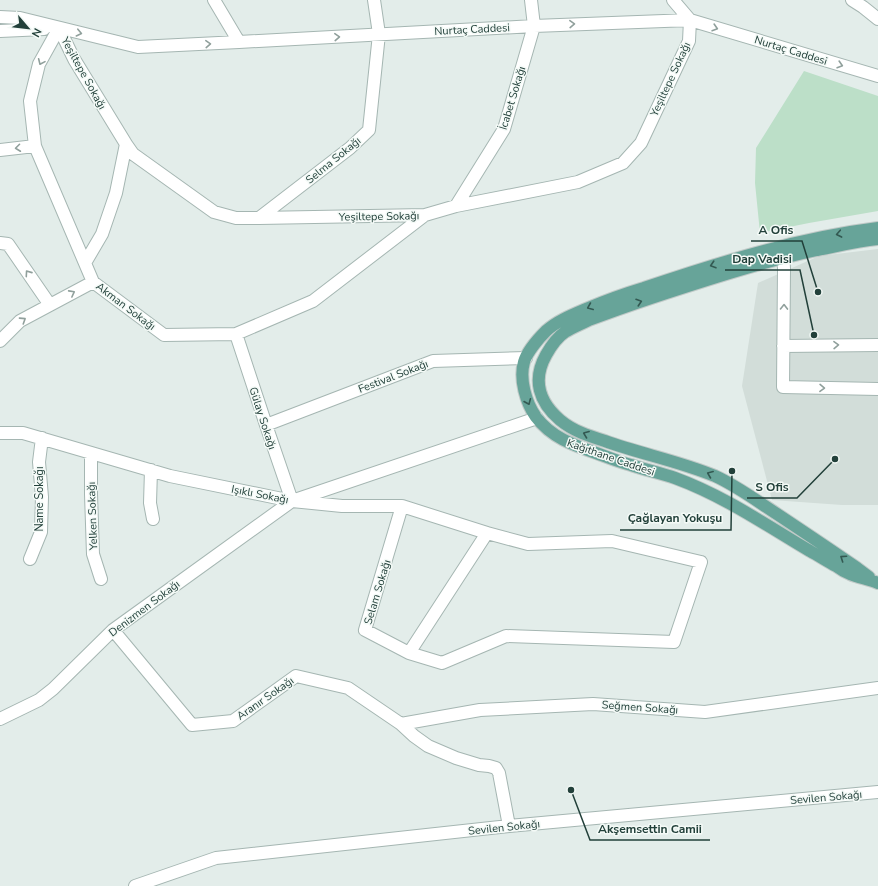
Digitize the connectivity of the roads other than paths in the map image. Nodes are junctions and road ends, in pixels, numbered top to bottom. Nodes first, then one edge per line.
1 (214, 0) edge
2 (374, 0) edge
3 (531, 0) edge
4 (673, 0) edge
5 (852, 0) edge
6 (0, 17) edge
7 (878, 19) edge
8 (690, 20) junction
9 (534, 26) junction
10 (60, 28) junction
11 (0, 31) edge
12 (379, 34) junction
13 (239, 42) junction
14 (878, 76) edge
15 (126, 144) junction
16 (35, 146) junction
17 (0, 150) edge
18 (456, 206) junction
19 (425, 215) junction
20 (259, 218) junction
21 (878, 228) edge
22 (878, 239) edge
23 (0, 243) edge
24 (783, 251) junction
25 (85, 263) junction
26 (93, 282) junction
27 (50, 305) junction
28 (236, 334) junction
29 (0, 341) edge
30 (878, 345) edge
31 (784, 346) junction
32 (526, 358) junction
33 (543, 360) junction
34 (878, 389) edge
35 (550, 410) junction
36 (537, 418) junction
37 (266, 425) junction
38 (0, 433) edge
39 (42, 438) junction
40 (91, 453) junction
41 (151, 470) junction
42 (292, 501) junction
43 (402, 506) junction
44 (153, 519) dead end
45 (487, 533) junction
46 (30, 559) dead end
47 (101, 579) dead end
48 (877, 581) edge
49 (113, 630) junction
50 (409, 653) junction
51 (878, 688) edge
52 (0, 719) edge
53 (401, 724) junction
54 (878, 792) edge
55 (510, 826) junction
56 (134, 886) edge

1 - 13 street
2 - 12 street, Selma Sokağı
3 - 9 street
4 - 8 street
5 - 7 street
6 - 10 street, Nurtaç Caddesi
9 -> 8 street, Nurtaç Caddesi
8 -> 14 street, Nurtaç Caddesi
8 - 18 street, Yeşiltepe Sokağı
9 - 12 street, Nurtaç Caddesi
9 - 18 street, İcabet Sokağı
10 - 11 street, Nurtaç Caddesi
10 -> 13 street, Nurtaç Caddesi
10 - 15 street, Yeşiltepe Sokağı
10 -> 16 street, Akman Sokağı
13 -> 12 street, Nurtaç Caddesi
12 - 20 street, Selma Sokağı
15 - 20 street, Yeşiltepe Sokağı
15 - 25 street
16 -> 17 street
16 - 25 street, Akman Sokağı
18 - 19 street, Yeşiltepe Sokağı
19 - 20 street, Yeşiltepe Sokağı
19 - 28 street, Akman Sokağı
21 -> 24 main road, Kağıthane Caddesi
22 - 24 main road, Kağıthane Caddesi
27 -> 23 street
31 -> 24 street
24 -> 32 main road, Kağıthane Caddesi
33 -> 24 main road, Kağıthane Caddesi
25 - 26 street, Akman Sokağı
27 -> 26 street
26 - 28 street, Akman Sokağı
29 -> 27 street
28 - 37 street, Gülay Sokağı
31 -> 30 street
31 -> 34 street
32 - 33 main road
32 -> 36 main road, Kağıthane Caddesi
32 - 37 street, Festival Sokağı
33 - 35 main road, Kağıthane Caddesi
35 - 36 main road
48 -> 35 main road, Kağıthane Caddesi
36 - 42 street, Işıklı Sokağı
36 - 48 main road, Kağıthane Caddesi
37 - 42 street, Gülay Sokağı
38 - 39 street, Işıklı Sokağı
39 - 40 street, Işıklı Sokağı
39 - 46 street, Name Sokağı
40 - 41 street, Işıklı Sokağı
40 - 47 street, Yelken Sokağı
41 - 42 street, Işıklı Sokağı
41 - 44 street
42 - 43 street
42 - 49 street, Denizmen Sokağı
43 - 45 street
43 - 50 street, Selam Sokağı
45 - 50 street
45 - 50 street
49 - 52 street, Denizmen Sokağı
49 - 53 street, Aranır Sokağı
51 - 53 street, Seğmen Sokağı
53 - 55 street
54 - 55 street, Sevilen Sokağı
55 - 56 street, Sevilen Sokağı

